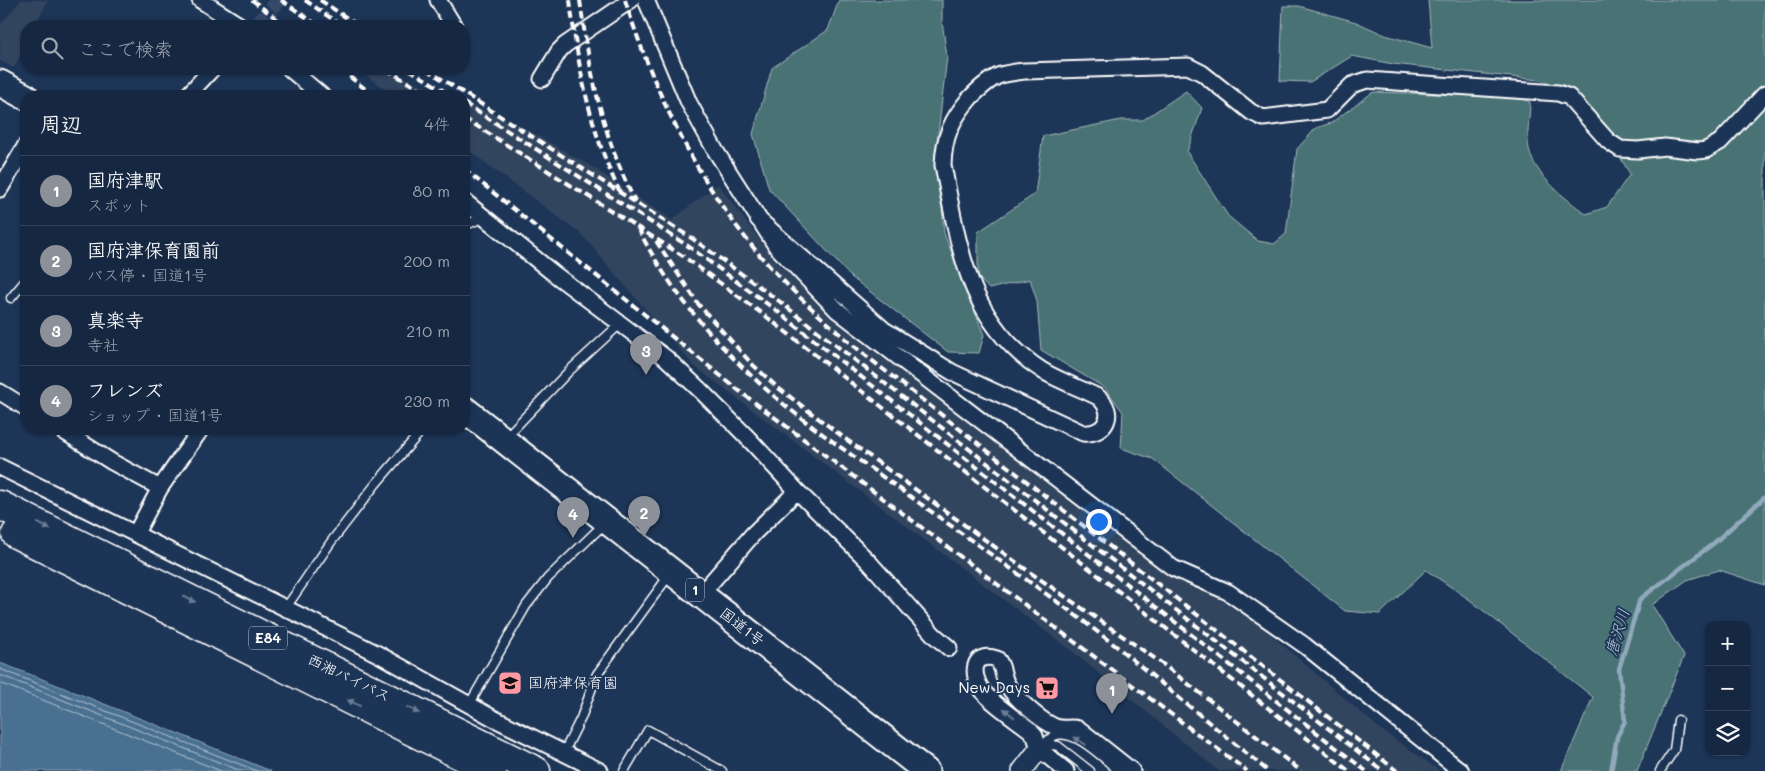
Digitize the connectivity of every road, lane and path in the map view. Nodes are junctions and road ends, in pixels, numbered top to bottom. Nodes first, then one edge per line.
1 (200, 0) edge
2 (438, 0) edge
3 (630, 0) edge
4 (646, 0) edge
5 (232, 20) edge
6 (450, 20) edge
7 (206, 75) edge
8 (297, 75) edge
9 (542, 79) dead end
10 (0, 83) edge
11 (193, 90) edge
12 (315, 90) edge
13 (20, 93) edge
14 (1765, 94) edge
15 (20, 155) edge
16 (0, 189) edge
17 (470, 206) edge
18 (484, 217) junction
19 (758, 219) junction
20 (470, 223) edge
21 (20, 287) edge
22 (11, 298) dead end
23 (620, 324) junction
24 (0, 392) edge
25 (20, 404) edge
26 (470, 414) edge
27 (69, 435) edge
28 (196, 435) edge
29 (418, 435) edge
30 (503, 440) junction
31 (0, 467) edge
32 (160, 488) junction
33 (797, 491) junction
34 (0, 505) edge
35 (607, 521) junction
36 (0, 526) edge
37 (136, 533) junction
38 (0, 542) edge
39 (672, 573) junction
40 (134, 594) junction
41 (701, 594) junction
42 (286, 609) junction
43 (949, 648) dead end
44 (469, 705) junction
45 (1678, 720) dead end
46 (1039, 749) junction
47 (563, 754) junction
48 (492, 771) edge
49 (536, 771) edge
50 (600, 771) edge
51 (624, 771) edge
52 (722, 771) edge
53 (926, 771) edge
54 (1022, 771) edge
55 (1066, 771) edge
56 (1090, 771) edge
57 (1119, 771) edge
58 (1132, 771) edge
59 (1461, 771) edge
60 (1660, 771) edge

1 - 5 street
2 - 6 street
3 - 9 street
4 - 19 street
7 - 11 street
8 - 12 street
10 - 13 highway
14 - 19 street
15 - 16 street
17 - 18 street
18 - 20 lane
18 - 23 street
19 - 59 street
21 - 22 lane
23 - 30 lane
23 - 33 street
24 - 25 street
26 - 30 highway, 国道1号 / 1
27 - 32 street
28 - 32 street
29 - 42 lane
30 - 35 highway, 国道1号 / 1
31 - 37 street
32 - 37 street
33 - 41 street
33 - 43 street
34 -> 49 highway, 西湘バイパス / E84
35 - 39 highway, 国道1号 / 1
35 - 44 lane
36 - 40 highway, 西湘バイパス / E84
37 - 42 street
38 - 40 highway
39 - 41 highway, 国道1号 / 1
39 - 47 lane
48 -> 40 highway, 西湘バイパス / E84
41 - 53 highway, 国道1号 / 1
42 - 44 street
44 - 47 street
45 - 60 lane
46 - 54 street
46 - 55 street
46 - 56 lane
57 -> 46 lane
46 -> 58 street
47 - 50 street
51 - 52 lane

